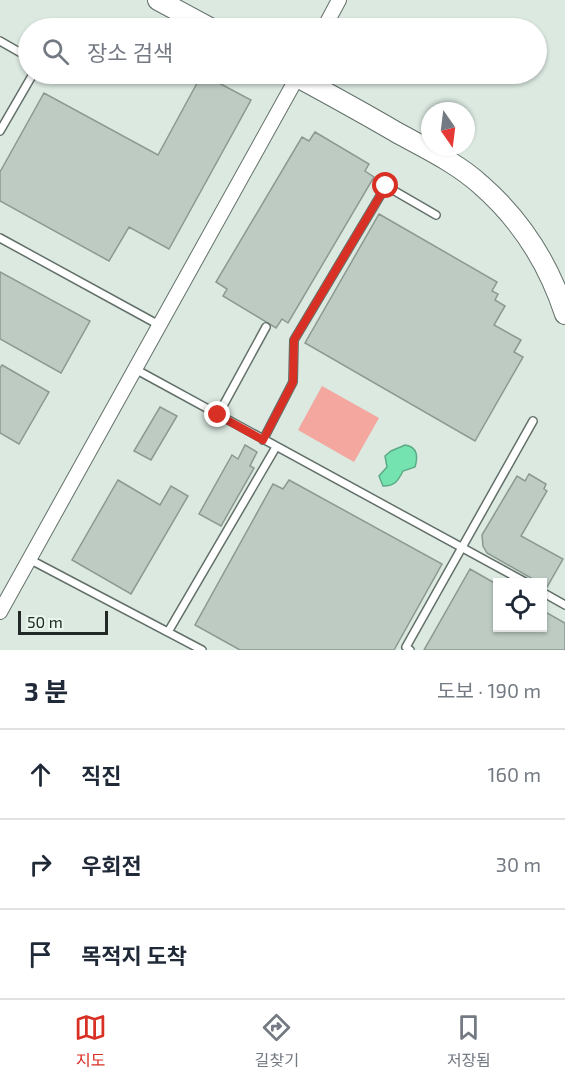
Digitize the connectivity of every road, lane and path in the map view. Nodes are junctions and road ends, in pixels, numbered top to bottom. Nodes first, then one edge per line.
1 (158, 0) edge
2 (339, 0) edge
3 (191, 18) edge
4 (329, 18) edge
5 (0, 41) edge
6 (18, 51) edge
7 (27, 84) edge
8 (291, 84) edge
9 (314, 84) edge
10 (0, 131) edge
11 (436, 215) dead end
12 (0, 238) edge
13 (565, 314) edge
14 (159, 325) junction
15 (266, 327) dead end
16 (135, 369) junction
17 (218, 415) junction
18 (533, 421) dead end
19 (263, 440) junction
20 (276, 447) junction
21 (461, 548) junction
22 (29, 560) junction
23 (517, 578) edge
24 (547, 594) edge
25 (565, 605) edge
26 (0, 612) edge
27 (168, 632) junction
28 (202, 650) edge
29 (410, 650) edge

1 - 3 street
2 - 4 street
5 - 6 lane
7 - 10 lane
8 - 14 street
9 - 13 street
11 - 19 lane
12 - 14 lane
14 - 16 street
15 - 17 lane
16 - 17 lane
16 - 22 street
17 - 19 lane
18 - 21 lane
19 - 20 lane
20 - 21 lane
20 - 27 lane
21 - 23 lane
21 - 29 lane
22 - 26 street
22 - 27 lane
24 - 25 lane
27 - 28 lane

